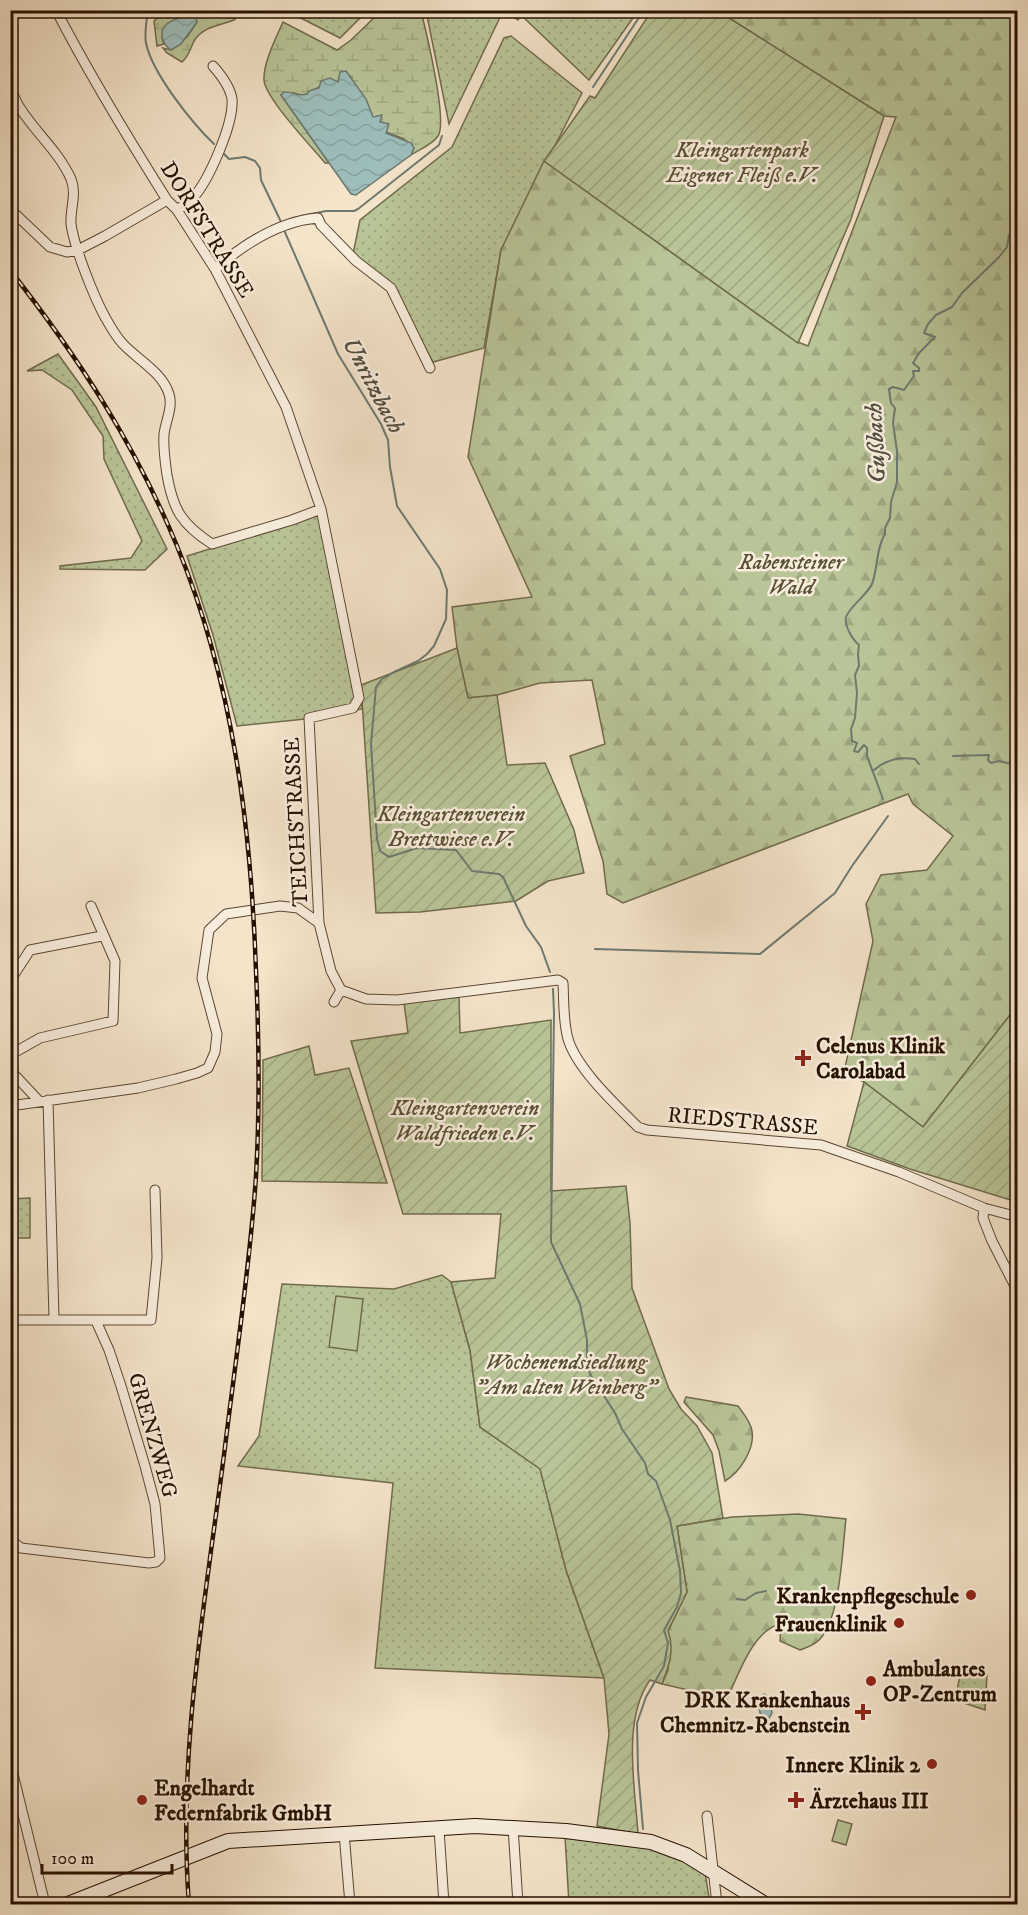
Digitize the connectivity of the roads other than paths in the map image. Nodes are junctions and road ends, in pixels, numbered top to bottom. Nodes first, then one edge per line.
1 (56, 10) edge
2 (213, 66) dead end
3 (10, 88) edge
4 (167, 200) junction
5 (10, 209) edge
6 (177, 210) junction
7 (78, 250) junction
8 (215, 268) junction
9 (430, 368) dead end
10 (321, 509) junction
11 (309, 718) joint
12 (91, 906) dead end
13 (319, 923) junction
14 (102, 936) junction
15 (10, 976) edge
16 (340, 990) junction
17 (334, 1002) dead end
18 (10, 1055) edge
19 (10, 1070) edge
20 (44, 1101) junction
21 (10, 1106) edge
22 (155, 1190) dead end
23 (984, 1208) junction
24 (1017, 1217) edge
25 (1017, 1292) edge
26 (54, 1319) junction
27 (10, 1320) edge
28 (96, 1321) junction
29 (10, 1540) edge
30 (10, 1762) edge
31 (707, 1816) dead end
32 (513, 1827) junction
33 (439, 1829) junction
34 (344, 1833) junction
35 (712, 1871) junction
36 (45, 1905) edge
37 (68, 1905) edge
38 (351, 1905) edge
39 (444, 1905) edge
40 (518, 1905) edge
41 (717, 1905) edge
42 (765, 1905) edge

1 - 4 street, DORFSTRASSE
2 - 6 street
3 - 7 street
4 - 6 street, DORFSTRASSE
4 - 7 street
5 - 7 street
6 - 8 street, DORFSTRASSE
7 - 10 street
8 - 9 street
8 - 10 street, DORFSTRASSE
10 - 11 street, DORFSTRASSE
11 - 13 street, TEICHSTRASSE
12 - 14 street
13 - 16 street, TEICHSTRASSE
13 - 20 street
14 - 15 street
14 - 18 street
16 - 17 street
16 - 23 street, RIEDSTRASSE
19 - 20 street
20 - 21 street
20 - 26 street
22 - 28 street
23 - 24 street, RIEDSTRASSE
23 - 25 street
26 - 27 street
26 - 28 street
28 - 29 street, GRENZWEG
30 - 36 street
31 - 35 street
32 - 33 street
32 - 35 street
32 - 40 street
33 - 34 street
33 - 39 street
34 - 37 street
34 - 38 street
35 - 41 street
35 - 42 street

